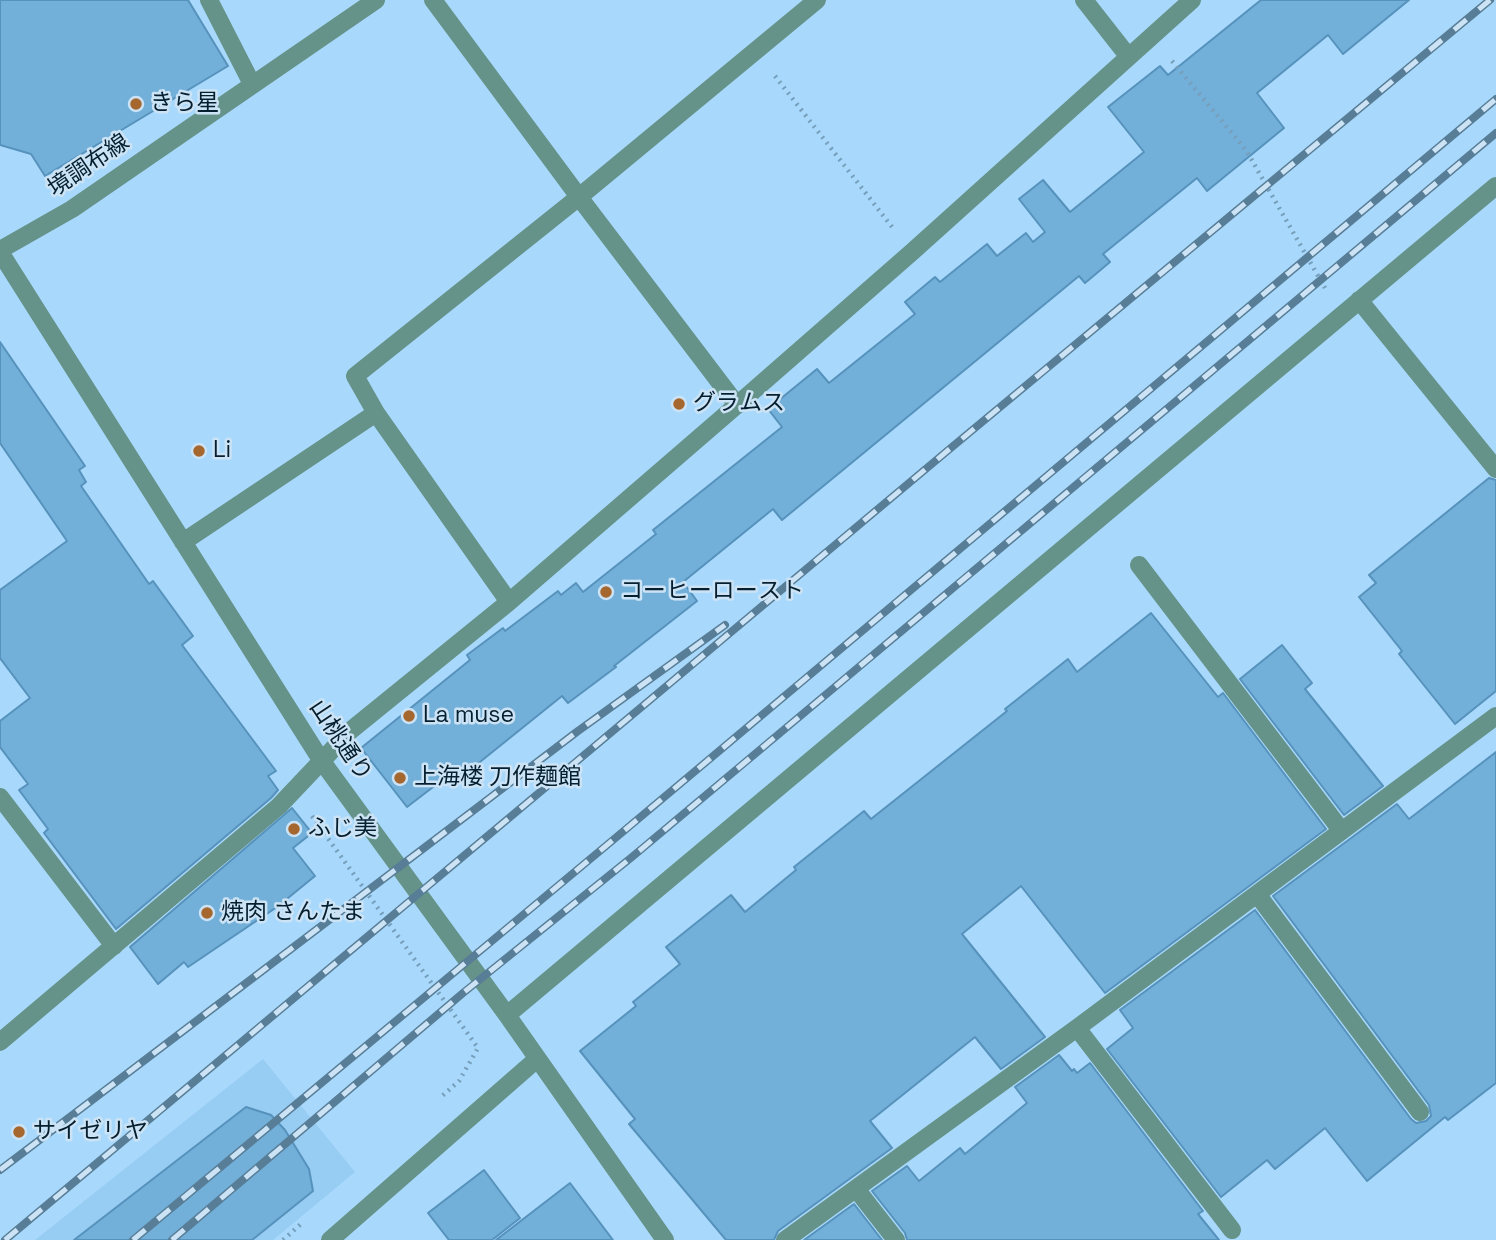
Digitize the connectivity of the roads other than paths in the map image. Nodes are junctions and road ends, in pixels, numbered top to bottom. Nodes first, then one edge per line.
1 (209, 0) edge
2 (376, 0) edge
3 (433, 0) edge
4 (817, 0) edge
5 (1084, 0) edge
6 (1192, 0) edge
7 (1128, 56) junction
8 (252, 84) junction
9 (1496, 186) edge
10 (579, 197) junction
11 (0, 251) edge
12 (1359, 300) junction
13 (737, 405) junction
14 (376, 413) junction
15 (1496, 469) edge
16 (183, 542) junction
17 (1139, 565) dead end
18 (509, 601) junction
19 (1496, 716) edge
20 (321, 760) junction
21 (0, 797) edge
22 (1341, 830) junction
23 (1257, 894) junction
24 (114, 946) junction
25 (507, 1015) junction
26 (1077, 1028) junction
27 (0, 1042) edge
28 (537, 1059) junction
29 (1420, 1112) dead end
30 (858, 1190) junction
31 (1232, 1230) dead end
32 (330, 1240) edge
33 (665, 1240) edge
34 (785, 1240) edge
35 (896, 1240) edge

1 - 8 street
2 - 8 street, 境調布線
3 - 10 street
4 - 10 street
5 - 7 street
6 - 7 street
7 - 13 street
8 - 11 street, 境調布線
9 - 12 street
10 - 13 street
10 - 14 street
11 - 16 street, 山桃通り
12 - 15 street
12 - 25 street
13 - 18 street
14 - 16 street
14 - 18 street
16 - 20 street, 山桃通り
17 - 22 street
18 - 20 street
19 - 22 street
20 - 24 street
20 - 25 street, 山桃通り
21 - 24 street
22 - 23 street
23 - 26 street
23 - 29 street
24 - 27 street
25 - 28 street, 山桃通り
26 - 30 street
26 - 31 street
28 - 32 street
28 - 33 street, 山桃通り
30 - 34 street
30 - 35 street

